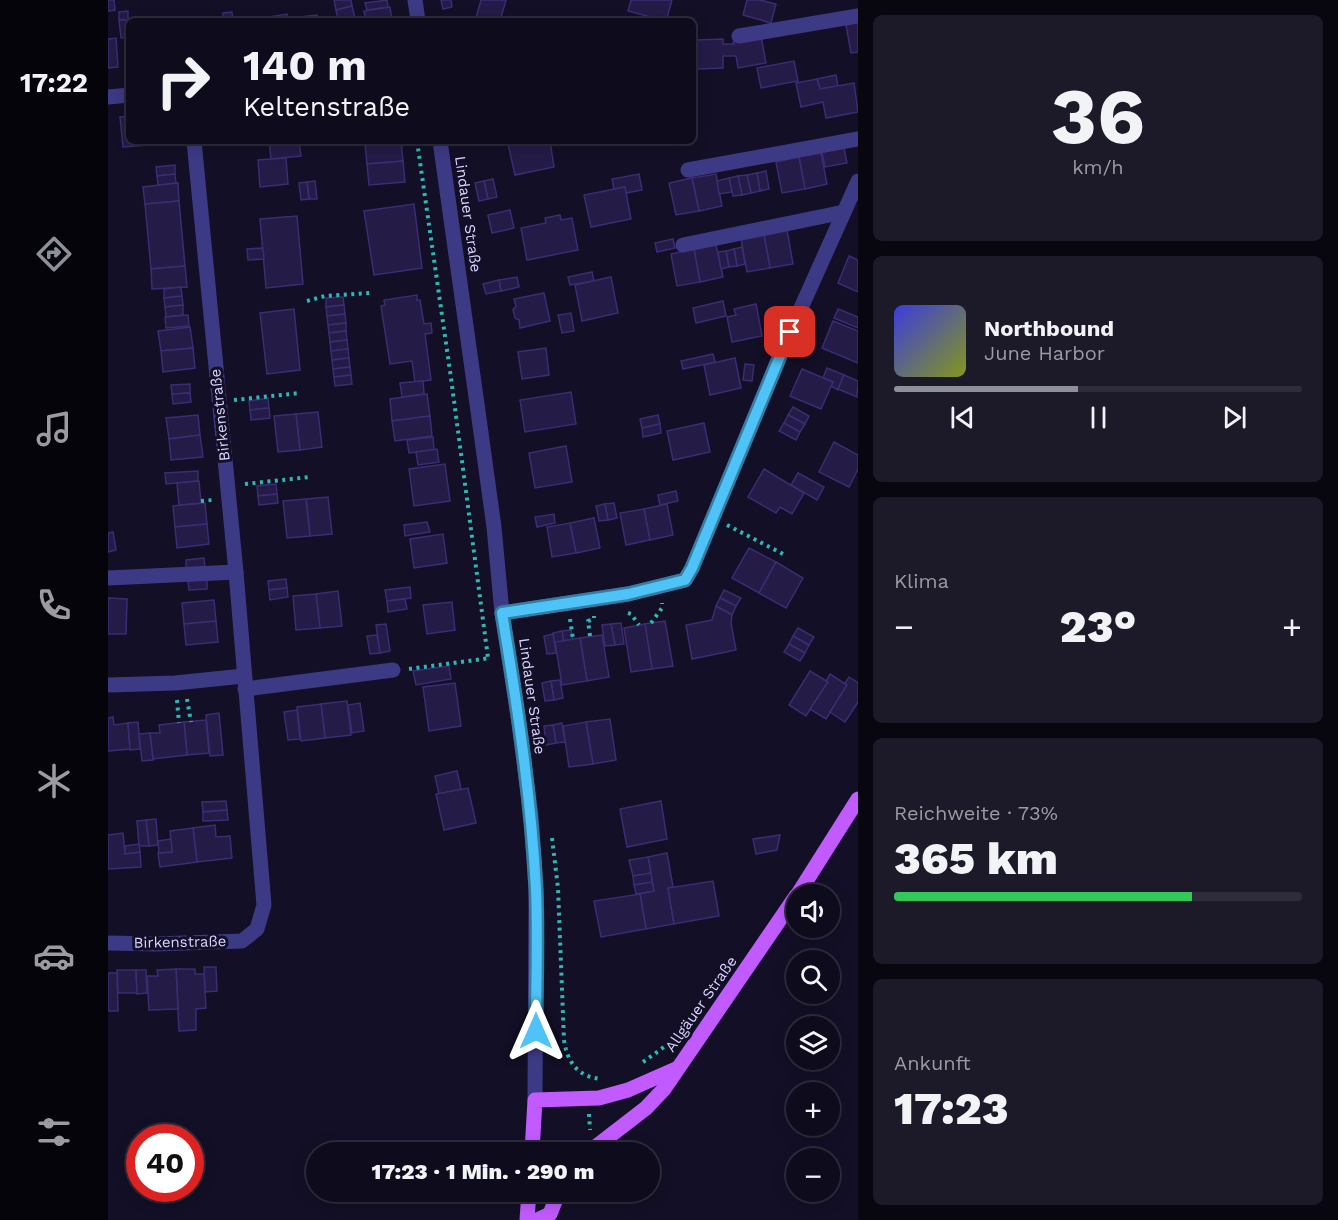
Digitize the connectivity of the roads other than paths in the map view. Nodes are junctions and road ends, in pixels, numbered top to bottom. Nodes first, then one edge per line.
1 (415, 0) edge
2 (858, 16) edge
3 (418, 18) edge
4 (739, 36) dead end
5 (126, 95) edge
6 (108, 97) edge
7 (858, 139) edge
8 (194, 144) edge
9 (440, 144) edge
10 (688, 170) dead end
11 (858, 181) edge
12 (844, 212) junction
13 (683, 244) dead end
14 (236, 573) junction
15 (108, 578) edge
16 (502, 613) junction
17 (393, 670) road end
18 (245, 682) junction
19 (108, 685) edge
20 (858, 799) edge
21 (804, 884) edge
22 (786, 911) edge
23 (108, 943) edge
24 (678, 1068) junction
25 (535, 1100) junction
26 (533, 1142) edge
27 (594, 1142) edge
28 (528, 1202) edge
29 (555, 1202) edge
30 (527, 1220) edge
31 (537, 1220) edge

1 - 3 street
2 - 4 street
5 - 6 street
7 - 10 street
8 - 14 street, Birkenstraße
9 - 16 street, Lindauer Straße
11 - 12 street
12 - 13 street
12 - 16 street
14 - 15 street
14 - 18 street, Birkenstraße
16 - 25 street, Lindauer Straße
17 - 18 street
18 - 19 street
18 - 23 street, Birkenstraße
20 - 21 main road, Allgäuer Straße
22 - 24 main road, Allgäuer Straße
24 - 25 main road, Allgäuer Straße
24 - 27 main road
25 - 26 main road, Lindauer Straße
28 - 30 main road
29 - 31 main road

